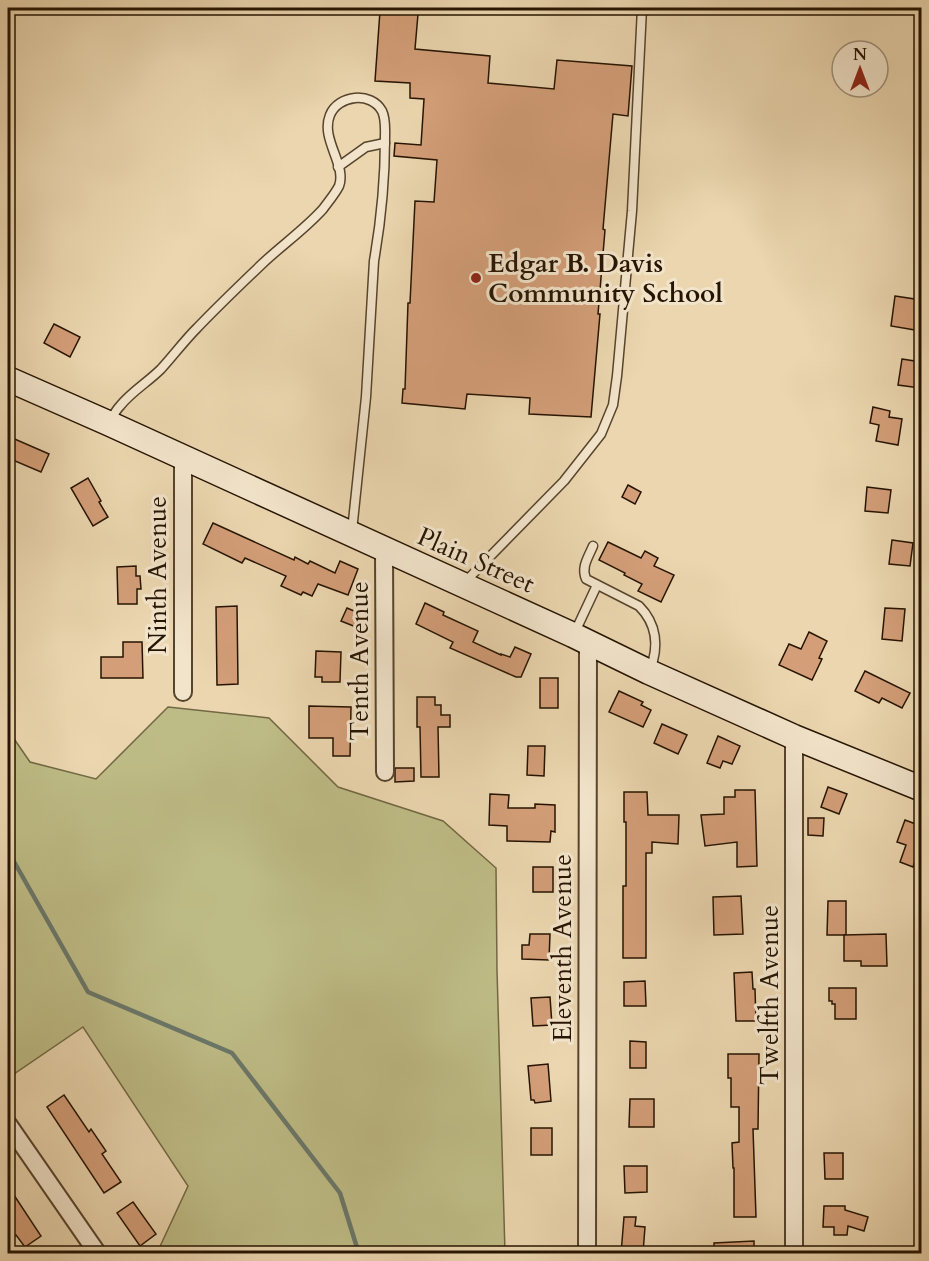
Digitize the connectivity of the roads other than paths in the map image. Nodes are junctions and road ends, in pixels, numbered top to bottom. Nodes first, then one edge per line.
1 (642, 8) edge
2 (385, 143) junction
3 (338, 167) junction
4 (8, 379) edge
5 (108, 423) junction
6 (183, 457) junction
7 (351, 534) junction
8 (593, 546) dead end
9 (384, 549) junction
10 (462, 585) junction
11 (597, 585) junction
12 (581, 639) junction
13 (649, 672) junction
14 (183, 692) dead end
15 (794, 737) junction
16 (385, 772) dead end
17 (921, 789) edge
18 (8, 1124) edge
19 (98, 1254) edge
20 (587, 1254) edge
21 (794, 1254) edge

1 - 10 lane
2 - 3 lane
2 - 3 lane
2 - 7 lane
3 - 5 lane
4 - 5 main road, Plain Street
5 - 6 main road, Plain Street
6 - 7 main road, Plain Street
6 - 14 street, Ninth Avenue
7 - 9 main road, Plain Street
8 - 11 lane
9 - 10 main road, Plain Street
9 - 16 street, Tenth Avenue
10 - 12 main road, Plain Street
11 - 12 lane
11 - 13 lane
12 - 13 main road, Plain Street
12 - 20 street, Eleventh Avenue
13 - 15 main road, Plain Street
15 - 17 main road, Plain Street
15 - 21 street, Twelfth Avenue
18 - 19 street

